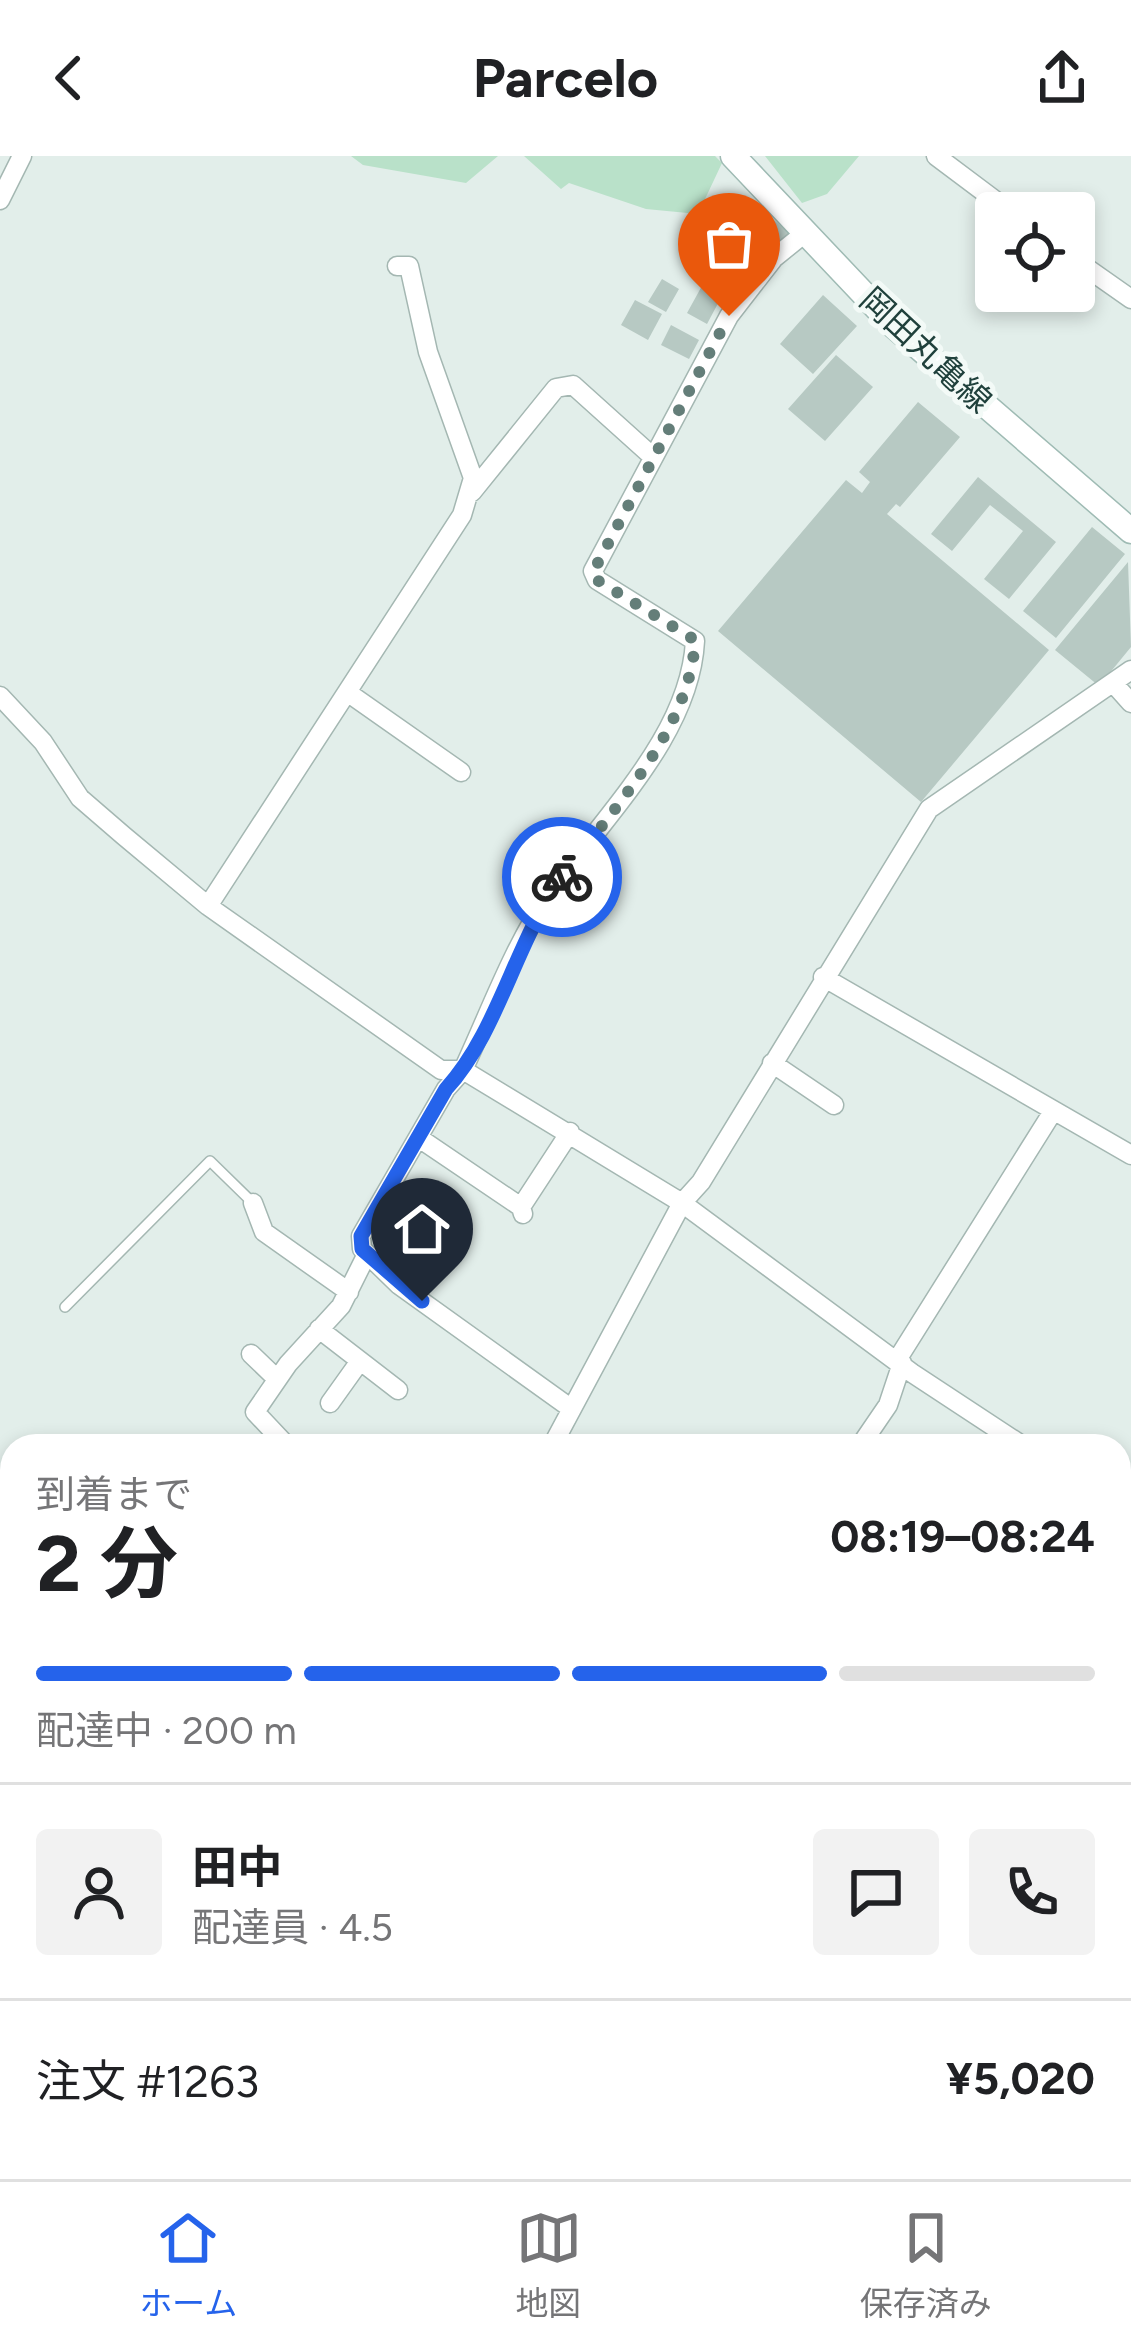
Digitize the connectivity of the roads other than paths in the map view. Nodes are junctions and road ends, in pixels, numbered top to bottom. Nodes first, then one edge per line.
1 (22, 156) edge
2 (734, 156) edge
3 (936, 156) edge
4 (984, 192) edge
5 (0, 198) edge
6 (806, 233) junction
7 (397, 266) dead end
8 (1095, 273) edge
9 (1131, 298) edge
10 (653, 457) junction
11 (472, 492) junction
12 (1131, 531) edge
13 (1131, 670) edge
14 (1114, 684) junction
15 (347, 692) junction
16 (0, 696) edge
17 (1131, 704) edge
18 (461, 772) dead end
19 (208, 906) junction
20 (823, 977) junction
21 (772, 1063) junction
22 (463, 1070) junction
23 (834, 1105) dead end
24 (1052, 1113) junction
25 (570, 1132) junction
26 (419, 1138) junction
27 (1131, 1155) edge
28 (253, 1203) joint
29 (682, 1203) junction
30 (367, 1254) junction
31 (349, 1292) junction
32 (65, 1307) dead end
33 (320, 1329) junction
34 (250, 1354) dead end
35 (360, 1360) junction
36 (900, 1361) junction
37 (277, 1378) junction
38 (398, 1390) dead end
39 (330, 1402) dead end
40 (569, 1407) junction
41 (276, 1434) edge
42 (557, 1434) edge
43 (868, 1434) edge
44 (1006, 1434) edge

1 - 5 street
2 - 6 main road, 岡田丸亀線
3 - 4 street
6 - 10 street
6 - 12 main road, 岡田丸亀線
7 - 11 street
8 - 9 street
10 - 11 street
10 - 22 street
11 - 15 street
13 - 14 street
14 - 17 street
14 - 20 street
15 - 18 street
15 - 19 street
16 - 19 street
19 - 22 street
20 - 21 street
20 - 24 street
21 - 23 street
21 - 29 street
22 - 25 street
22 - 26 street
24 - 27 street
24 - 36 street
25 - 26 street
25 - 29 street
26 - 30 street
28 - 31 street
28 - 32 lane
29 - 36 street
29 - 40 street
30 - 31 street
30 - 40 street
31 - 33 street
33 - 35 street
33 - 37 street
34 - 37 street
35 - 38 street
35 - 39 street
36 - 43 street
36 - 44 street
37 - 41 street
40 - 42 street

